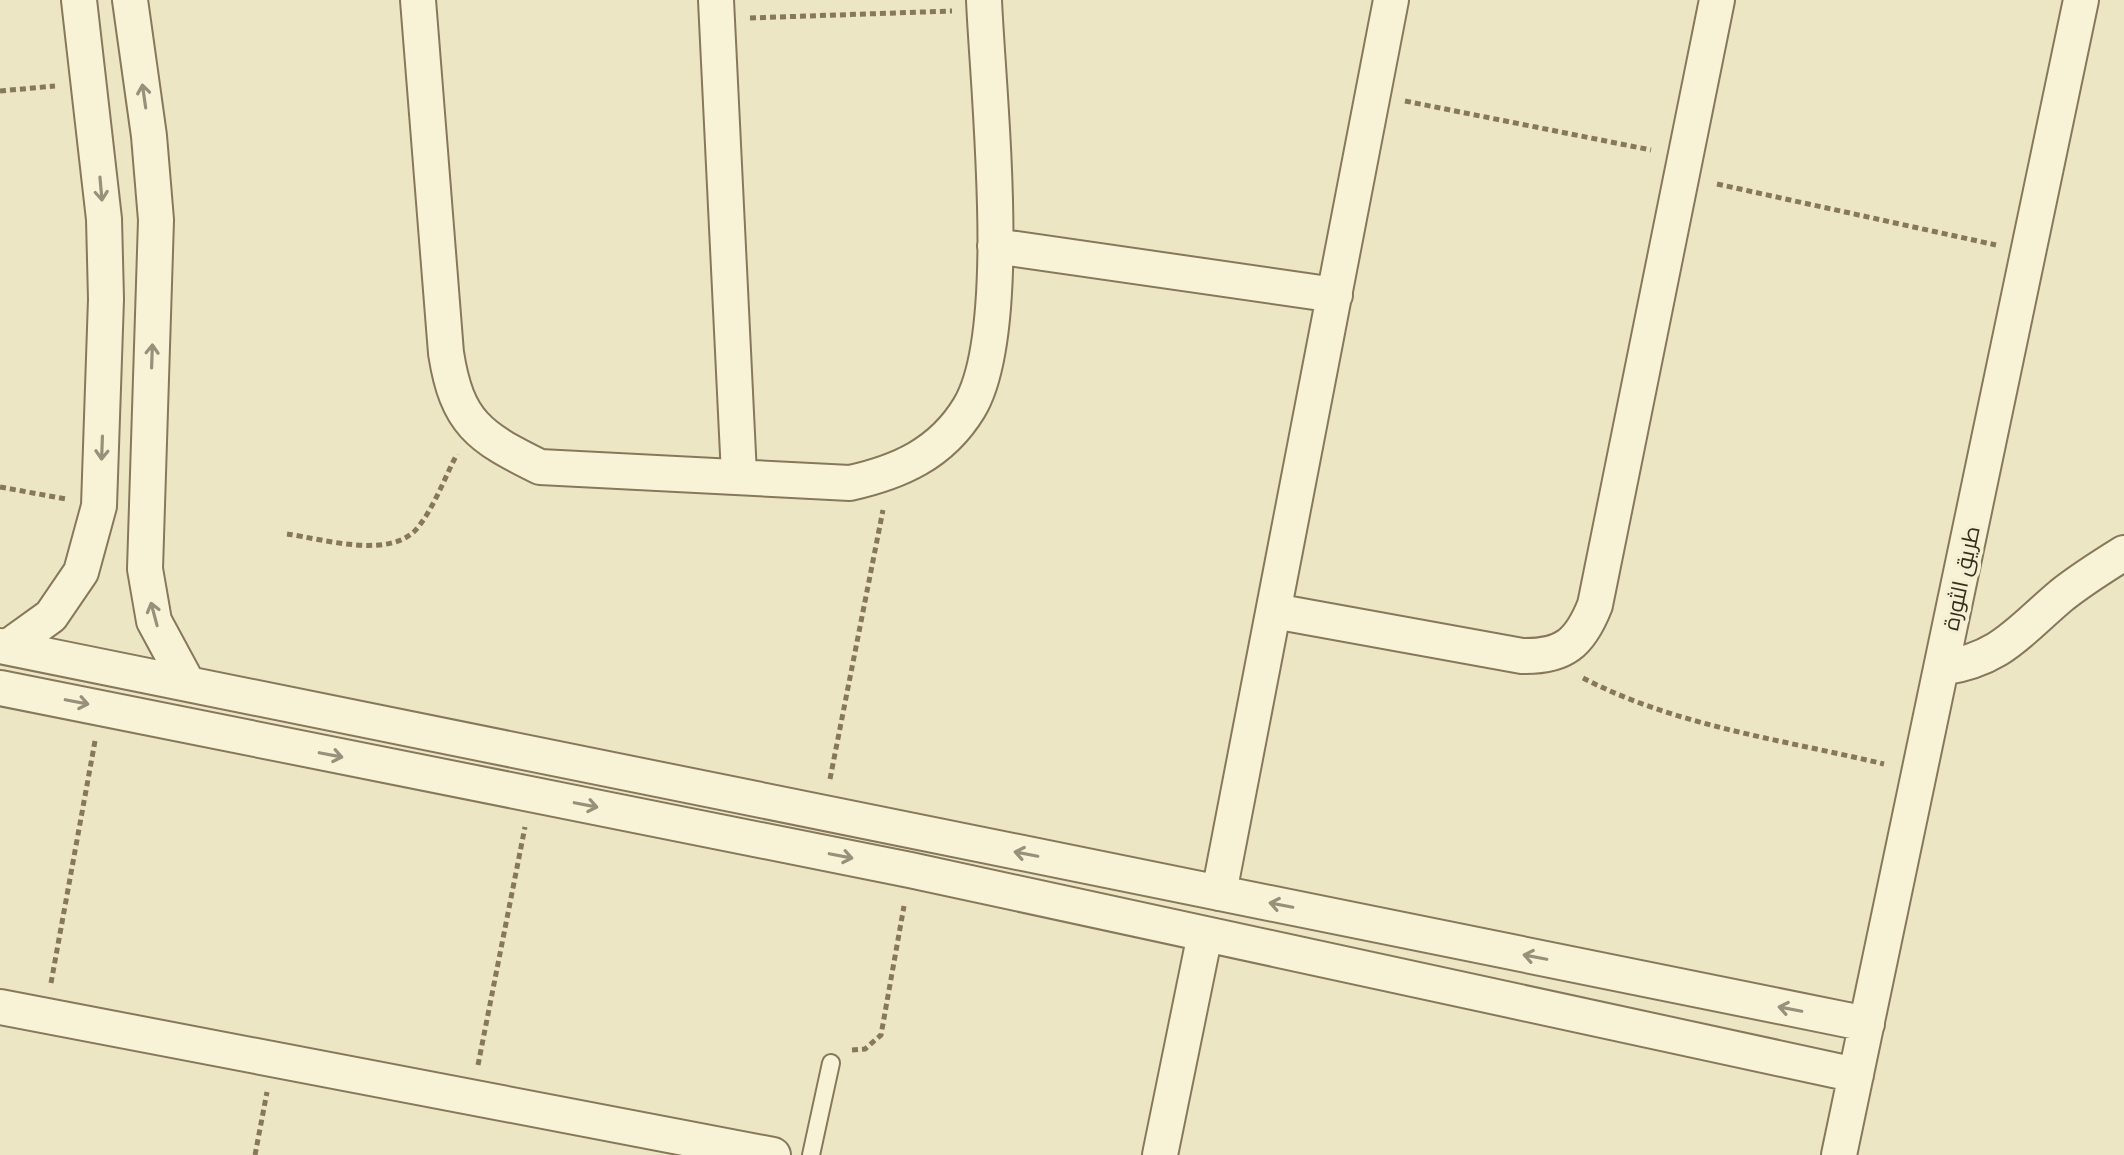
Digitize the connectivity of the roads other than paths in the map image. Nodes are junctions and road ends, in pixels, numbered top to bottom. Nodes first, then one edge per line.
1 (79, 0) edge
2 (130, 0) edge
3 (418, 0) edge
4 (1391, 0) edge
5 (1717, 0) edge
6 (2081, 0) edge
7 (984, 5) edge
8 (716, 9) edge
9 (995, 246) junction
10 (1335, 295) junction
11 (739, 475) junction
12 (2124, 553) edge
13 (1274, 611) junction
14 (4, 647) edge
15 (1942, 668) junction
16 (188, 684) junction
17 (0, 688) edge
18 (1219, 893) junction
19 (1205, 934) junction
20 (0, 1007) edge
21 (1867, 1024) junction
22 (831, 1063) road end
23 (1856, 1075) junction
24 (773, 1155) edge
25 (811, 1155) edge
26 (1160, 1155) edge
27 (1839, 1155) edge

1 -> 14 street
16 -> 2 street
3 - 11 street
4 - 10 street
5 - 13 street
6 - 15 street, طريق الثورة
7 - 9 street
8 - 11 street
9 - 10 street
9 - 11 street
10 - 13 street
12 - 15 street
13 - 18 street
14 - 16 street
15 - 21 street, طريق الثورة
18 -> 16 street
17 -> 19 street
21 -> 18 street
19 - 23 street
19 - 26 street
20 - 24 street
21 - 23 street, طريق الثورة
22 - 25 lane
23 - 27 street, طريق الثورة

